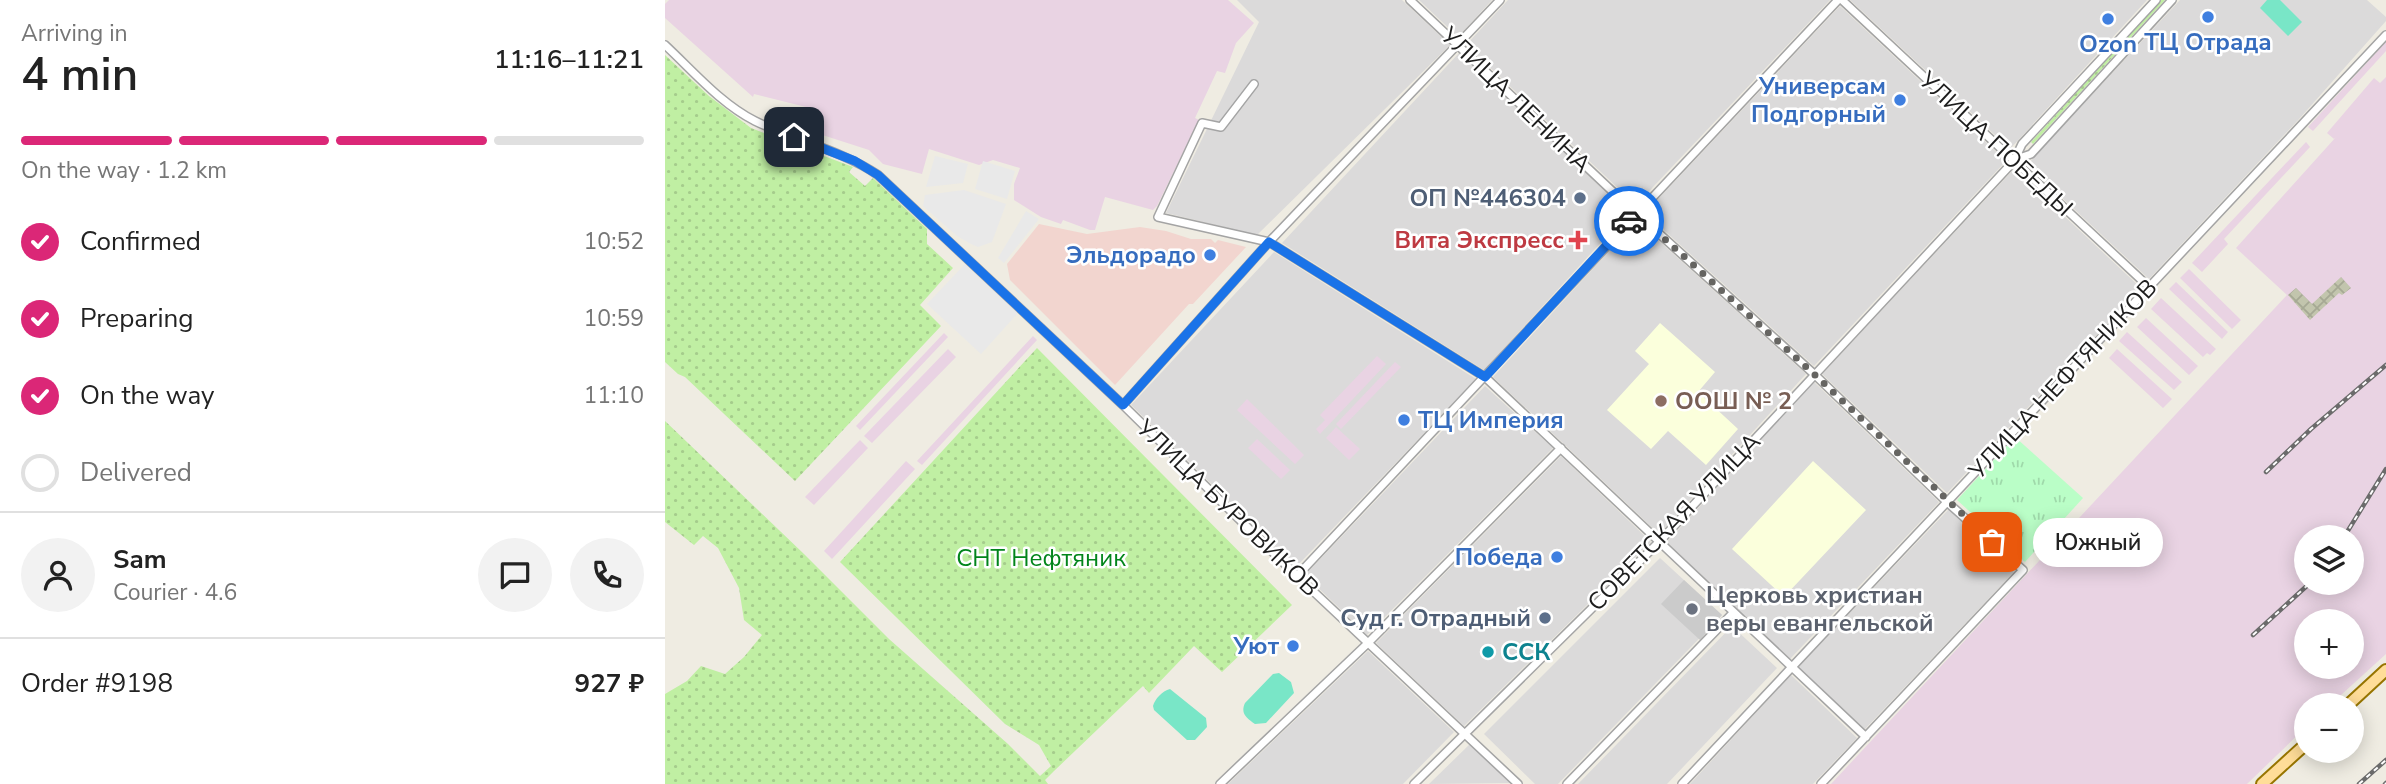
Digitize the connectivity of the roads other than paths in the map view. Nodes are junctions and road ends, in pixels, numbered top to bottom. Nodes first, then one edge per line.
1 (1410, 0) edge
2 (1500, 0) edge
3 (1840, 0) edge
4 (2155, 0) edge
5 (2172, 0) edge
6 (2386, 35) edge
7 (665, 45) edge
8 (1458, 45) junction
9 (1254, 84) dead end
10 (2014, 161) junction
11 (1636, 213) junction
12 (1269, 242) junction
13 (2149, 287) junction
14 (1814, 374) junction
15 (1485, 377) junction
16 (1123, 405) junction
17 (1561, 448) junction
18 (1947, 502) junction
19 (1659, 542) junction
20 (1297, 576) junction
21 (1733, 613) junction
22 (1367, 643) junction
23 (1790, 667) junction
24 (2386, 670) edge
25 (2361, 693) edge
26 (1465, 734) junction
27 (1866, 737) junction
28 (2294, 755) edge
29 (1220, 784) edge
30 (1413, 784) edge
31 (1518, 784) edge
32 (1567, 784) edge
33 (1682, 784) edge
34 (1821, 784) edge
35 (2262, 784) edge

1 - 8 street, УЛИЦА ЛЕНИНА
2 - 8 street
3 - 10 street, УЛИЦА ПОБЕДЫ
3 - 11 street
4 - 10 street, СОВЕТСКАЯ УЛИЦА
5 - 10 street, СОВЕТСКАЯ УЛИЦА
6 - 13 street, УЛИЦА НЕФТЯНИКОВ
7 - 16 street, УЛИЦА БУРОВИКОВ
8 - 11 street, УЛИЦА ЛЕНИНА
8 - 12 street
9 - 12 street
10 - 13 street, УЛИЦА ПОБЕДЫ
10 - 14 street, СОВЕТСКАЯ УЛИЦА
11 - 14 street, УЛИЦА ЛЕНИНА
11 - 15 street
12 - 15 street
12 - 16 street
13 - 18 street, УЛИЦА НЕФТЯНИКОВ
14 - 18 street, УЛИЦА ЛЕНИНА
14 - 19 street, СОВЕТСКАЯ УЛИЦА
15 - 17 street
15 - 20 street
16 - 20 street, УЛИЦА БУРОВИКОВ
17 - 19 street
17 - 22 street
18 - 23 street, УЛИЦА НЕФТЯНИКОВ
18 - 27 street, УЛИЦА ЛЕНИНА
19 - 21 street
19 - 26 street, СОВЕТСКАЯ УЛИЦА
20 - 22 street, УЛИЦА БУРОВИКОВ
21 - 23 street
21 - 32 street
22 - 26 street, УЛИЦА БУРОВИКОВ
22 - 29 street
23 - 27 street
23 - 33 street, УЛИЦА НЕФТЯНИКОВ
24 - 25 main road
26 - 30 street, СОВЕТСКАЯ УЛИЦА
26 - 31 street, УЛИЦА БУРОВИКОВ
27 - 34 street
28 - 35 main road

